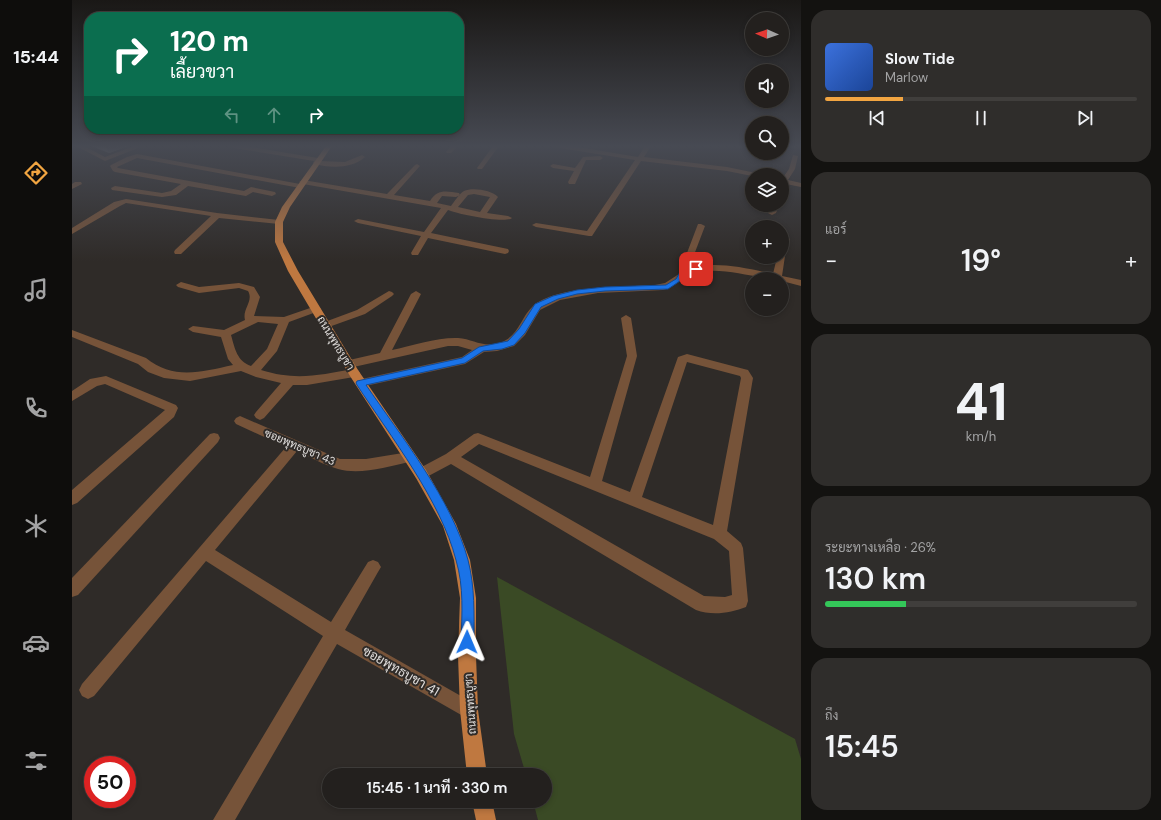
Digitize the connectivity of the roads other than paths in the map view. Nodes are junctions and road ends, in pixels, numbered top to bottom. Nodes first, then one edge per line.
1 (185, 184) edge
2 (194, 184) edge
3 (258, 184) edge
4 (303, 184) edge
5 (345, 184) edge
6 (360, 184) edge
7 (400, 184) edge
8 (623, 184) edge
9 (115, 188) dead end
10 (380, 188) dead end
11 (251, 189) junction
12 (272, 194) dead end
13 (456, 195) dead end
14 (388, 197) junction
15 (432, 204) junction
16 (448, 208) junction
17 (218, 215) junction
18 (482, 215) junction
19 (508, 218) dead end
20 (358, 221) dead end
21 (279, 222) junction
22 (536, 224) dead end
23 (702, 226) dead end
24 (72, 232) edge
25 (426, 235) junction
26 (505, 250) dead end
27 (178, 252) dead end
28 (415, 253) dead end
29 (745, 272) edge
30 (683, 273) junction
31 (789, 280) edge
32 (801, 283) edge
33 (181, 285) dead end
34 (389, 294) dead end
35 (416, 294) dead end
36 (316, 309) junction
37 (626, 318) dead end
38 (285, 320) junction
39 (250, 322) junction
40 (326, 325) junction
41 (193, 329) dead end
42 (72, 333) edge
43 (224, 334) junction
44 (481, 348) junction
45 (384, 355) junction
46 (242, 366) junction
47 (254, 370) junction
48 (354, 373) junction
49 (290, 381) junction
50 (72, 397) edge
51 (260, 415) dead end
52 (240, 421) dead end
53 (214, 438) dead end
54 (295, 445) junction
55 (410, 458) junction
56 (451, 458) junction
57 (421, 474) junction
58 (594, 484) junction
59 (72, 499) edge
60 (634, 500) junction
61 (719, 534) junction
62 (205, 552) junction
63 (373, 567) dead end
64 (72, 589) edge
65 (333, 633) junction
66 (88, 690) dead end
67 (469, 710) junction
68 (476, 768) edge
69 (483, 808) edge
70 (223, 820) edge
71 (486, 820) edge

1 - 9 street
2 - 11 street
3 - 11 street
4 - 21 main road, ถนนพุทธบูชา
5 - 14 street
6 - 10 street
7 - 14 street
8 - 22 street
11 - 12 street
13 - 15 street
14 - 15 street
15 - 16 street
16 - 18 street
16 - 18 street
16 - 25 street
17 - 21 street
17 - 24 street
17 - 27 street
18 - 19 street
20 - 25 street
21 - 36 main road, ถนนพุทธบูชา
23 - 30 street
25 - 26 street
25 - 28 street
29 - 30 street
30 - 44 street
31 - 32 street
33 - 39 street
34 - 40 street
35 - 45 street
36 - 38 street
36 - 40 main road, ถนนพุทธบูชา
37 - 58 street
38 - 39 street
38 - 47 street
39 - 43 street
40 - 48 main road, ถนนพุทธบูชา
41 - 43 street
42 - 46 street
43 - 46 street
44 - 45 street
44 - 48 street
45 - 48 street
46 - 47 street
47 - 49 street
48 - 49 street
48 - 55 main road, ถนนพุทธบูชา
49 - 51 street
50 - 59 street
52 - 54 street, ซอยพุทธบูชา 43
53 - 64 street
54 - 55 street, ซอยพุทธบูชา 43
54 - 62 street
55 - 57 main road, ถนนพุทธบูชา
56 - 57 street
56 - 58 street
56 - 61 street
57 - 67 main road, ถนนพุทธบูชา
58 - 60 street
60 - 61 street
60 - 61 street
62 - 65 street, ซอยพุทธบูชา 41
62 - 66 street
63 - 65 street
65 - 67 street, ซอยพุทธบูชา 41
65 - 70 street
67 - 68 main road, ถนนพุทธบูชา
69 - 71 main road

